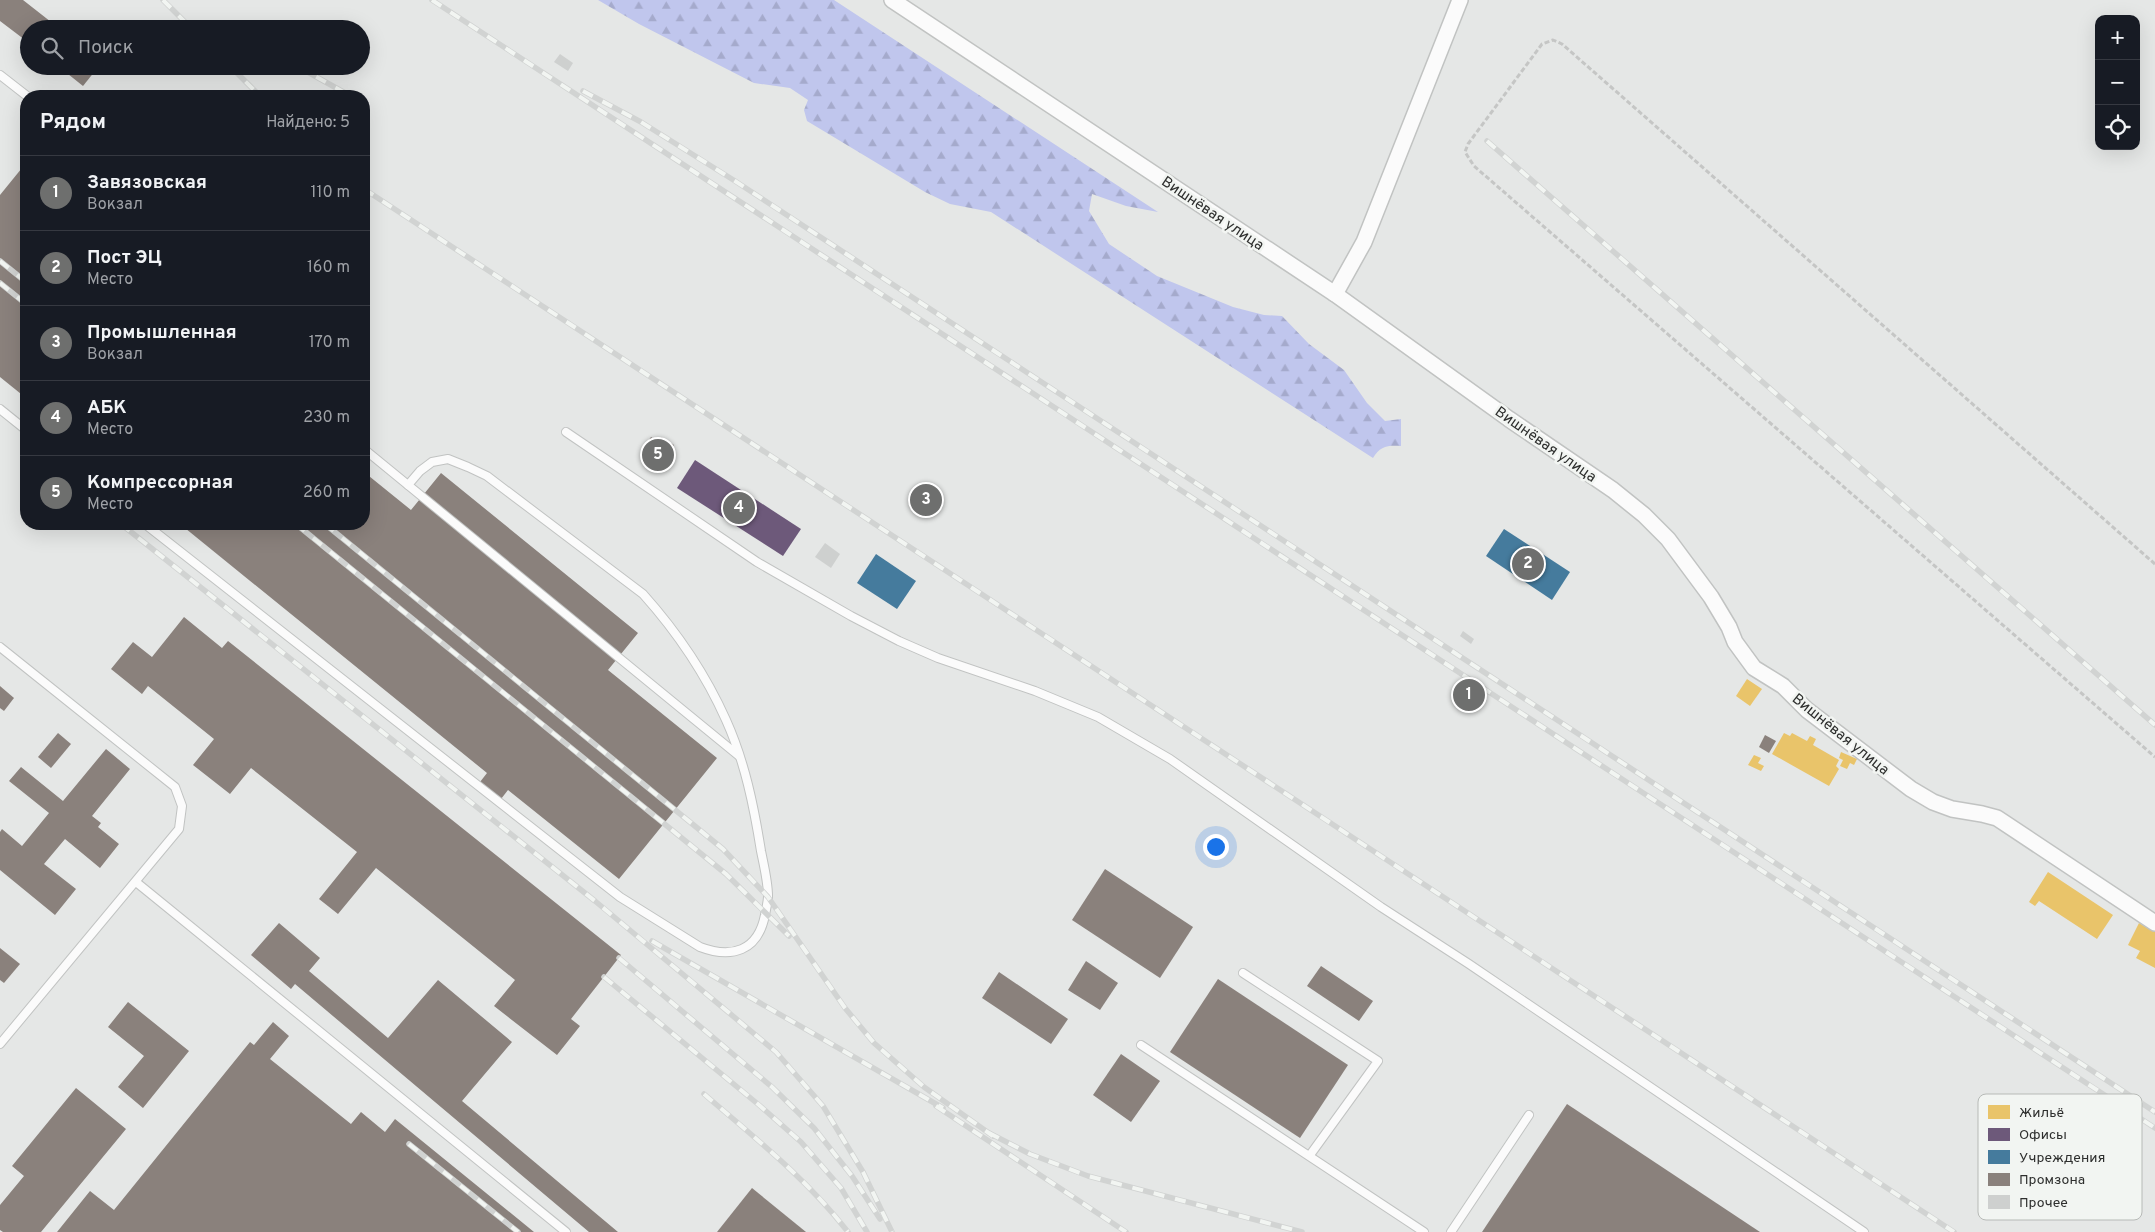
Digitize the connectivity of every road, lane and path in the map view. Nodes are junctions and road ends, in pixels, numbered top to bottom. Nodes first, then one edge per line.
1 (892, 0) edge
2 (1460, 0) edge
3 (0, 75) edge
4 (20, 91) edge
5 (1335, 294) junction
6 (0, 409) edge
7 (20, 425) edge
8 (566, 432) dead end
9 (370, 454) edge
10 (408, 485) junction
11 (153, 530) edge
12 (2155, 564) edge
13 (0, 647) edge
14 (739, 756) junction
15 (2155, 757) edge
16 (136, 882) junction
17 (2155, 923) edge
18 (1243, 972) dead end
19 (0, 1044) edge
20 (1141, 1045) dead end
21 (1528, 1115) dead end
22 (1310, 1155) junction
23 (566, 1232) edge
24 (1424, 1232) edge
25 (1451, 1232) edge
26 (1864, 1232) edge

1 - 5 street, Вишнёвая улица
2 - 5 street
3 - 4 lane
5 - 17 street, Вишнёвая улица
6 - 7 lane
8 - 26 lane
9 - 10 lane
10 - 14 lane
10 - 14 lane
11 - 14 lane
12 - 15 path
13 - 16 lane
16 - 19 lane
16 - 23 lane
18 - 22 lane
20 - 22 lane
21 - 25 lane
22 - 24 lane

